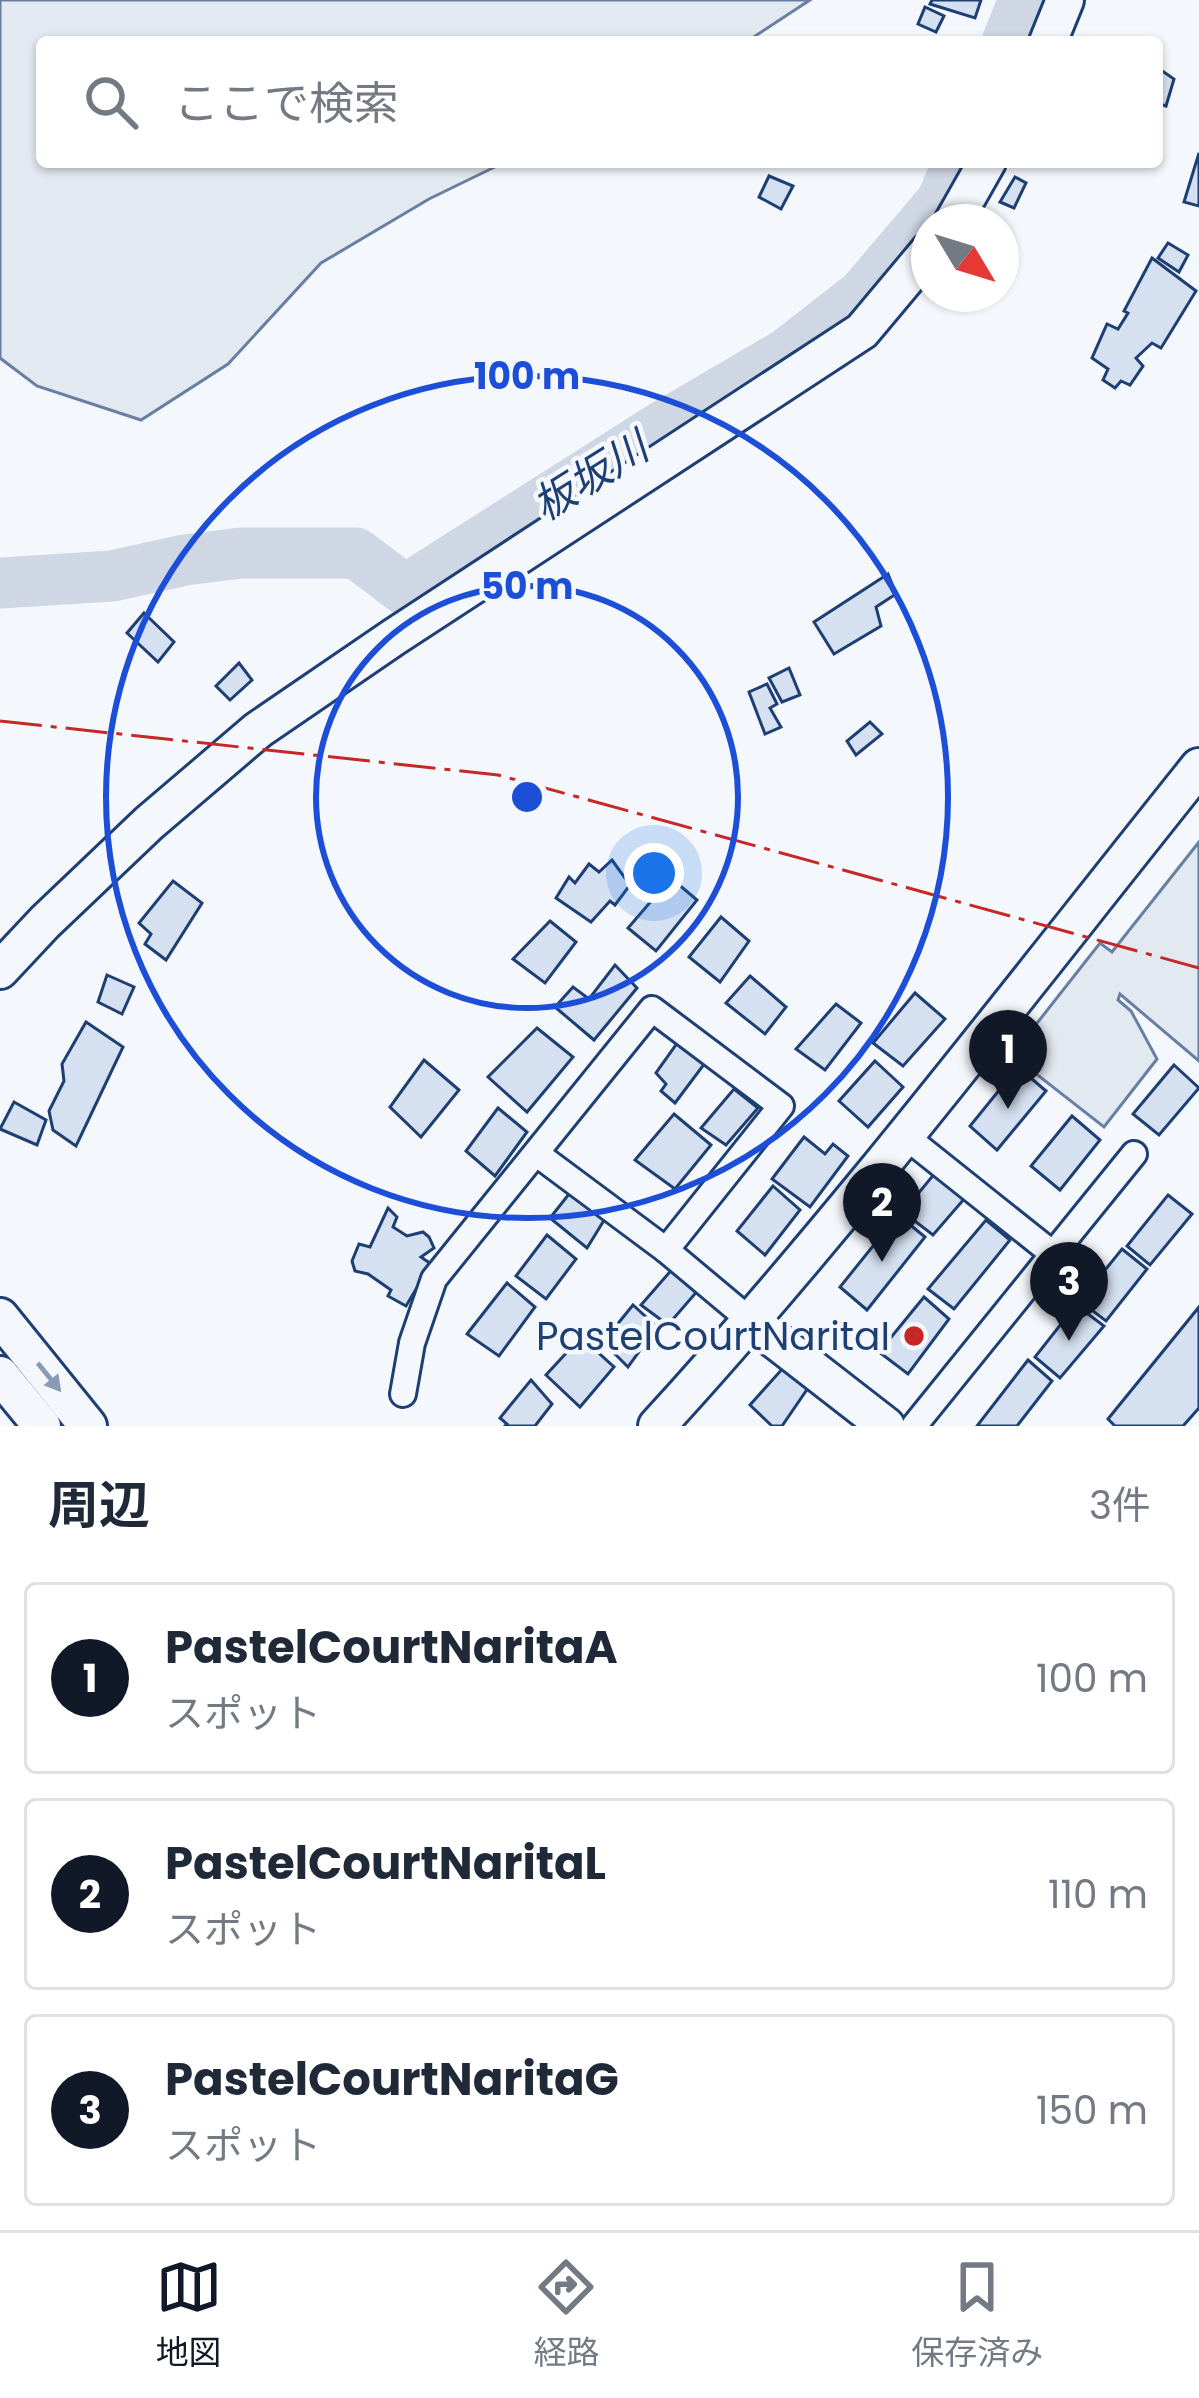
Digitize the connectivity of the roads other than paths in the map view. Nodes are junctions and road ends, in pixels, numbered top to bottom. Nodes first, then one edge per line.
1 (1065, 0) edge
2 (1050, 36) edge
3 (984, 168) edge
4 (962, 204) edge
5 (911, 272) edge
6 (1199, 767) edge
7 (0, 970) edge
8 (905, 1136) junction
9 (537, 1154) junction
10 (1134, 1154) dead end
11 (667, 1250) junction
12 (1052, 1254) junction
13 (752, 1322) junction
14 (4, 1323) edge
15 (0, 1375) edge
16 (403, 1394) dead end
17 (42, 1426) edge
18 (88, 1426) edge
19 (657, 1426) edge
20 (886, 1426) edge
21 (914, 1426) edge

1 - 2 street
3 - 4 street
5 - 7 street
6 - 8 street
8 - 12 street
8 - 13 street
9 - 11 street
9 - 11 street
9 - 16 street
10 - 12 street
11 - 13 street
12 - 21 street
13 - 19 street
13 - 20 street
14 -> 18 street
15 - 17 street

